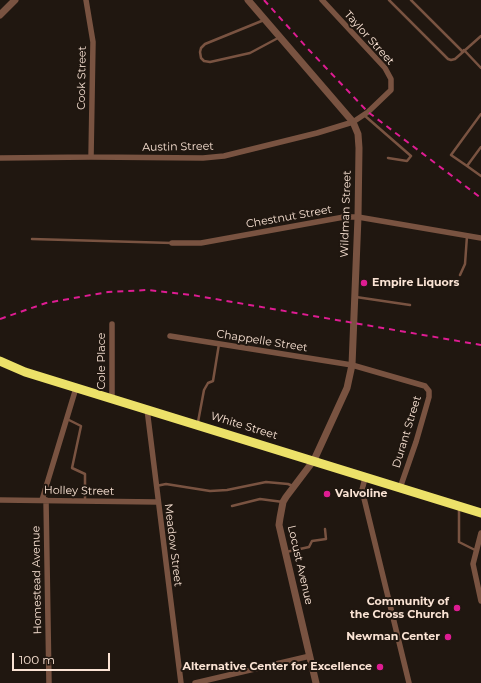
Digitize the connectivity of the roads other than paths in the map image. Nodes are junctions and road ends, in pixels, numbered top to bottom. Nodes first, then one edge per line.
1 (15, 0) edge
2 (86, 0) edge
3 (248, 0) edge
4 (389, 0) edge
5 (411, 0) edge
6 (324, 1) edge
7 (0, 15) edge
8 (265, 20) junction
9 (481, 36) edge
10 (280, 37) junction
11 (463, 51) junction
12 (481, 68) edge
13 (481, 114) edge
14 (364, 115) junction
15 (352, 122) junction
16 (481, 147) edge
17 (92, 157) junction
18 (0, 158) edge
19 (388, 158) dead end
20 (467, 166) junction
21 (481, 176) edge
22 (358, 217) junction
23 (467, 236) junction
24 (32, 238) dead end
25 (481, 238) edge
26 (172, 243) joint
27 (460, 275) dead end
28 (354, 297) junction
29 (410, 305) dead end
30 (112, 324) dead end
31 (170, 336) dead end
32 (219, 344) junction
33 (0, 361) edge
34 (352, 365) junction
35 (76, 388) junction
36 (112, 399) junction
37 (147, 409) junction
38 (67, 419) junction
39 (197, 425) junction
40 (314, 460) junction
41 (365, 478) junction
42 (156, 486) junction
43 (294, 486) junction
44 (400, 488) junction
45 (0, 500) edge
46 (44, 500) junction
47 (85, 501) junction
48 (157, 502) junction
49 (283, 502) junction
50 (232, 506) dead end
51 (459, 507) junction
52 (481, 513) edge
53 (325, 529) dead end
54 (481, 532) edge
55 (475, 550) junction
56 (286, 552) junction
57 (481, 601) edge
58 (310, 656) junction
59 (49, 683) edge
60 (181, 683) edge
61 (195, 683) edge
62 (316, 683) edge
63 (409, 683) edge

1 - 7 street
2 - 17 street, Cook Street
3 - 8 street, Wildman Street
4 - 11 lane
5 - 11 lane
6 - 14 street, Taylor Street
8 - 10 street, Wildman Street
8 - 10 lane
9 - 11 lane
10 - 15 street, Wildman Street
11 - 12 lane
13 - 20 lane
14 - 15 street, Taylor Street
14 - 19 lane
15 - 17 street, Austin Street
15 - 22 street, Wildman Street
16 - 20 lane
17 - 18 street, Austin Street
20 - 21 lane
22 - 23 street, Chestnut Street
22 - 26 street, Chestnut Street
22 - 28 street, Wildman Street
23 - 25 street, Chestnut Street
23 - 27 lane
24 - 26 lane
28 - 29 lane
28 - 34 street, Wildman Street
30 - 36 street, Cole Place
31 - 32 street, Chappelle Street
32 - 34 street, Chappelle Street
32 - 39 lane
33 - 35 main road, White Street
34 - 40 street, Wildman Street
34 - 44 street, Durant Street
35 - 36 main road, White Street
35 - 38 street, Homestead Avenue
36 - 37 main road, White Street
37 - 39 main road, White Street
37 - 42 street, Meadow Street
38 - 46 street, Homestead Avenue
38 - 47 lane
39 - 40 main road, White Street
40 - 41 main road, White Street
40 - 43 street, Locust Avenue
41 - 44 main road, White Street
41 - 63 street
42 - 43 lane
42 - 48 street, Meadow Street
43 - 49 street, Locust Avenue
44 - 51 main road, White Street
45 - 46 street, Holley Street
46 - 47 street, Holley Street
46 - 59 street, Homestead Avenue
47 - 48 street, Holley Street
48 - 60 street, Meadow Street
49 - 50 lane
49 - 56 street, Locust Avenue
51 - 52 main road, White Street
51 - 55 lane
53 - 56 lane
54 - 55 street
55 - 57 street
56 - 58 street, Locust Avenue
58 - 61 street
58 - 62 street, Locust Avenue

